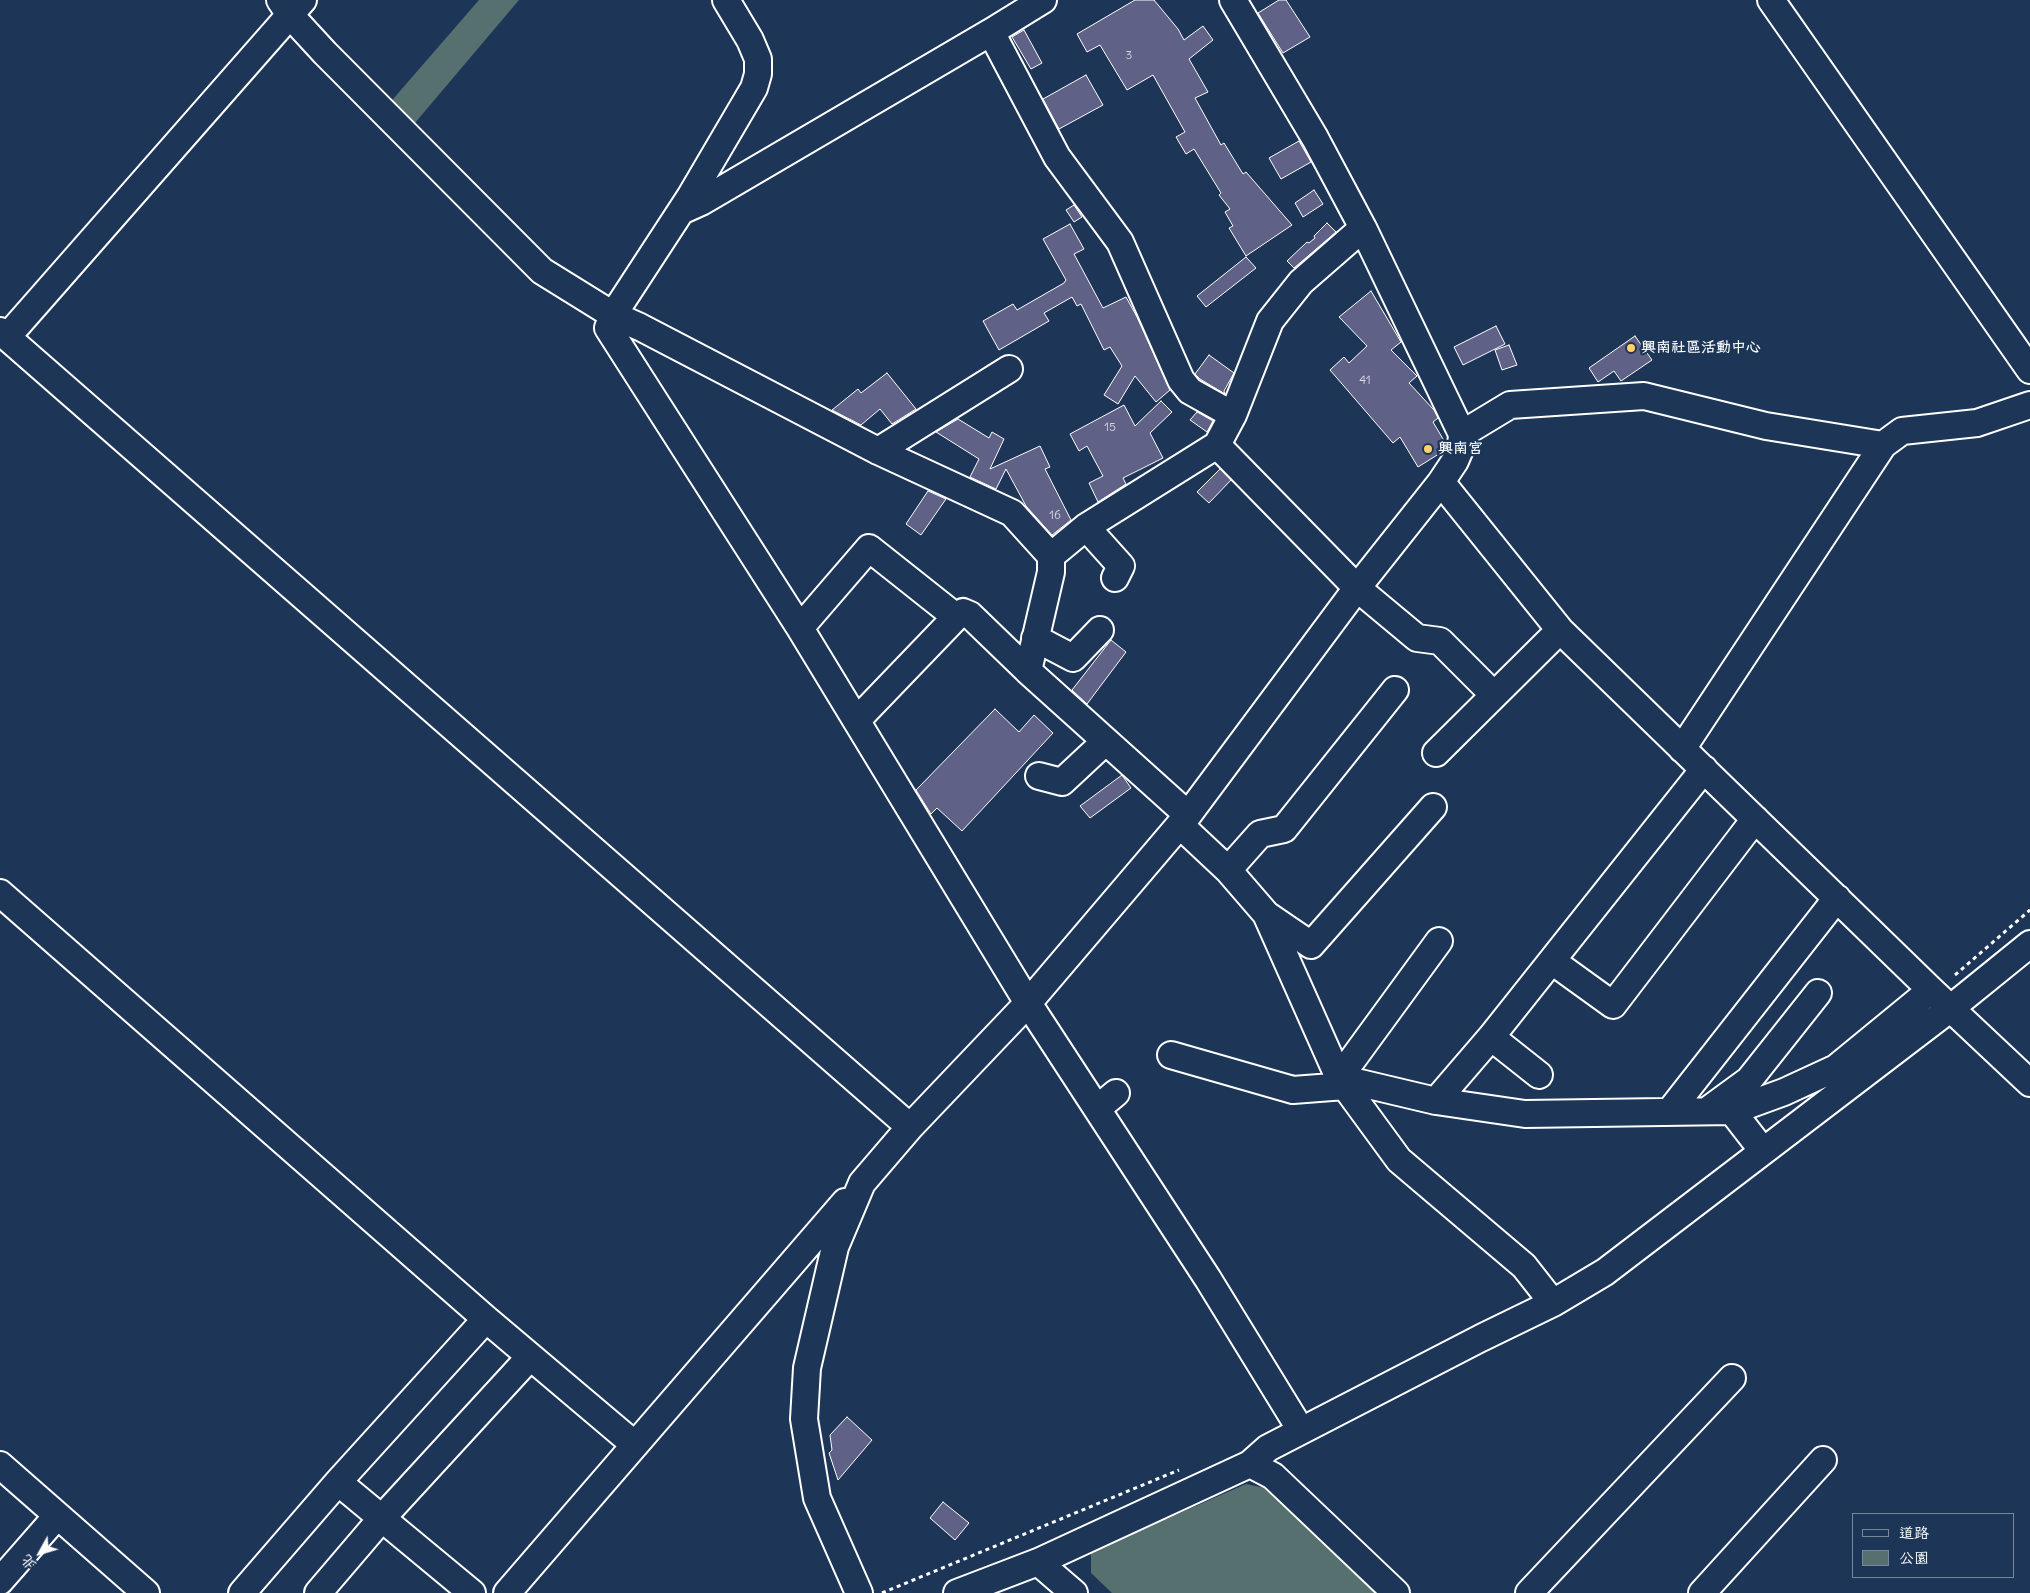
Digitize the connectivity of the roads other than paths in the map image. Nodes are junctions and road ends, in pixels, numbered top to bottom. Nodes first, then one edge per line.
1 (726, 0) edge
2 (1043, 0) edge
3 (1233, 0) edge
4 (1771, 0) edge
5 (291, 5) edge
6 (991, 32) junction
7 (681, 211) junction
8 (1363, 228) junction
9 (613, 315) junction
10 (3, 334) edge
11 (1009, 370) dead end
12 (2030, 370) edge
13 (2030, 405) edge
14 (1233, 415) junction
15 (1462, 434) junction
16 (1217, 445) junction
17 (1883, 445) junction
18 (878, 451) junction
19 (1440, 482) junction
20 (1086, 527) junction
21 (1051, 556) junction
22 (1115, 578) dead end
23 (1357, 588) junction
24 (956, 617) junction
25 (800, 628) junction
26 (1100, 630) dead end
27 (1560, 630) junction
28 (1036, 638) junction
29 (1028, 671) junction
30 (1484, 685) dead end
31 (1395, 690) dead end
32 (857, 720) junction
33 (1106, 741) junction
34 (1682, 748) junction
35 (1436, 753) dead end
36 (1704, 769) junction
37 (1039, 776) dead end
38 (1433, 807) dead end
39 (1755, 819) junction
40 (1184, 820) junction
41 (1228, 870) junction
42 (0, 894) edge
43 (1837, 898) junction
44 (1266, 914) junction
45 (1439, 941) dead end
46 (2030, 944) edge
47 (1552, 961) junction
48 (1818, 993) dead end
49 (1939, 997) junction
50 (1028, 1003) junction
51 (1491, 1037) junction
52 (1171, 1055) dead end
53 (1539, 1075) dead end
54 (1342, 1082) junction
55 (2030, 1083) edge
56 (1436, 1101) junction
57 (1720, 1110) junction
58 (1670, 1111) junction
59 (910, 1126) junction
60 (1763, 1152) junction
61 (862, 1183) junction
62 (1552, 1303) junction
63 (486, 1319) junction
64 (530, 1357) junction
65 (1732, 1378) dead end
66 (1294, 1419) dead end
67 (636, 1446) junction
68 (1823, 1460) dead end
69 (1250, 1464) junction
70 (0, 1465) edge
71 (338, 1482) junction
72 (57, 1516) junction
73 (382, 1518) junction
74 (1038, 1562) junction
75 (0, 1582) edge
76 (146, 1593) edge
77 (242, 1593) edge
78 (318, 1593) edge
79 (472, 1593) edge
80 (507, 1593) edge
81 (859, 1593) edge
82 (957, 1593) edge
83 (1074, 1593) edge
84 (1396, 1593) edge
85 (1529, 1593) edge
86 (1702, 1593) edge

1 - 7 street
2 - 6 street
3 - 8 street
4 - 12 street
5 - 9 street
5 - 10 street
6 - 7 street
6 - 14 street
7 - 9 street
8 - 14 street
8 - 15 street
9 - 18 street
9 - 25 street
10 - 59 street
11 - 18 street
13 - 17 street
14 - 16 street
15 - 17 street
15 - 19 street
16 - 20 street
16 - 23 street
17 - 34 street
18 - 21 street
19 - 23 street
19 - 27 street
20 - 21 street
20 - 22 street
21 - 28 street
23 - 30 street
23 - 40 street
24 - 25 street
24 - 29 street
24 - 32 street
25 - 32 street
26 - 28 street
27 - 34 street
27 - 35 street
28 - 29 street
29 - 33 street
31 - 41 street
32 - 50 street
33 - 37 street
33 - 40 street
34 - 36 street
36 - 39 street
36 - 47 street
38 - 44 street
39 - 43 street
39 - 47 street
40 - 41 street
40 - 50 street
41 - 44 street
42 - 63 street
43 - 49 street
43 - 58 street
44 - 54 street
45 - 54 street
46 - 49 street
47 - 51 street
48 - 57 street
49 - 55 street
49 - 57 street
49 - 60 street
50 - 59 street
50 - 66 street
51 - 53 street
51 - 56 street
52 - 54 street
54 - 56 street
54 - 62 street
56 - 58 street
57 - 58 street
57 - 60 street
59 - 61 street
60 - 62 street
61 - 67 street
61 - 81 street
62 - 69 street
63 - 64 street
63 - 71 street
64 - 67 street
64 - 73 street
65 - 85 street
67 - 80 street
68 - 86 street
69 - 74 street
69 - 84 street
70 - 72 street
71 - 73 street
71 - 77 street
72 - 75 street
72 - 76 street
73 - 78 street
73 - 79 street
74 - 82 street
74 - 83 street

